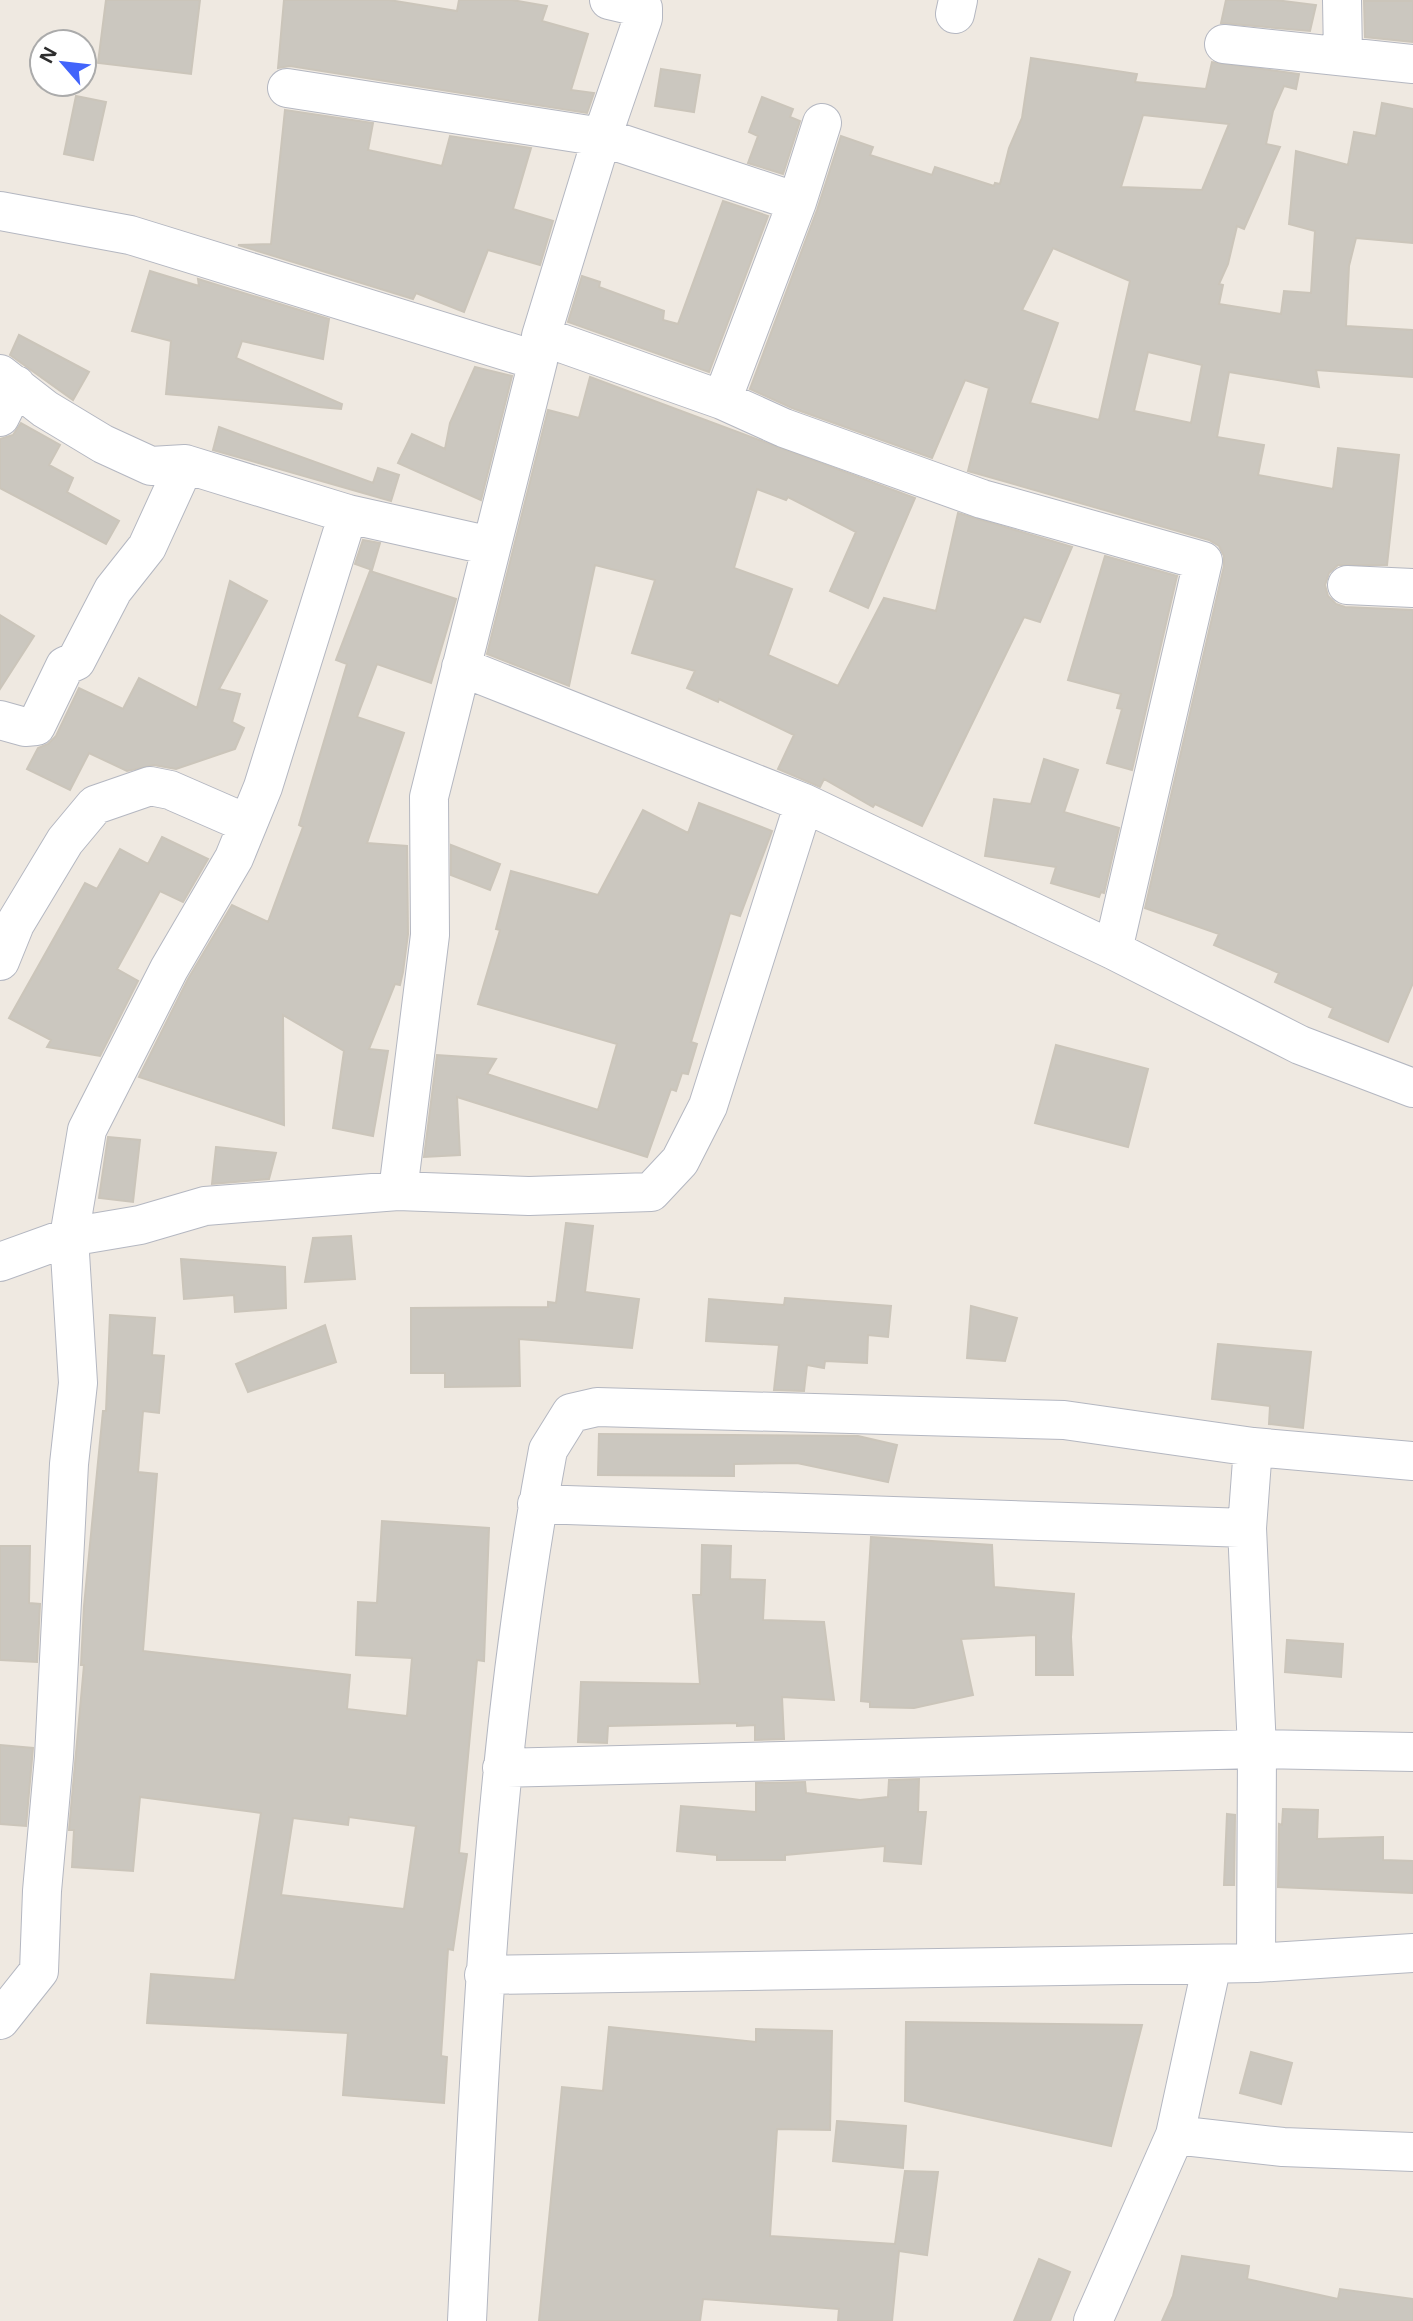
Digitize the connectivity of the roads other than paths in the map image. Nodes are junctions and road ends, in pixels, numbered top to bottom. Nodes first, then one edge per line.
1 (609, 0) edge
2 (1342, 0) edge
3 (1224, 44) dead end
4 (1343, 55) junction
5 (1413, 64) edge
6 (287, 88) dead end
7 (822, 122) dead end
8 (602, 137) junction
9 (797, 202) junction
10 (0, 211) edge
11 (540, 349) junction
12 (5, 392) edge
13 (722, 400) junction
14 (185, 464) junction
15 (348, 514) junction
16 (491, 546) junction
17 (1347, 584) dead end
18 (1413, 588) edge
19 (461, 667) junction
20 (0, 720) edge
21 (804, 803) junction
22 (248, 824) junction
23 (1113, 950) junction
24 (0, 961) edge
25 (1413, 1088) edge
26 (398, 1191) junction
27 (69, 1237) junction
28 (0, 1262) edge
29 (1253, 1447) junction
30 (1413, 1461) edge
31 (537, 1504) junction
32 (1247, 1528) junction
33 (1257, 1749) junction
34 (1413, 1752) edge
35 (502, 1768) junction
36 (1413, 1953) edge
37 (1256, 1963) junction
38 (1212, 1964) junction
39 (484, 1975) junction
40 (0, 2021) edge
41 (1175, 2135) junction
42 (1413, 2152) edge
43 (467, 2321) edge
44 (1093, 2321) edge

1 - 8 street
2 - 4 street
3 - 4 street
4 - 5 street
6 - 8 street
7 - 9 street
8 - 9 street
8 - 11 street
9 - 13 street
10 - 11 street
11 - 13 street
11 - 16 street
12 - 14 street
13 - 23 street
14 - 15 street
14 - 20 street
15 - 16 street
15 - 22 street
16 - 19 street
17 - 18 street
19 - 21 street
19 - 26 street
21 - 23 street
21 - 26 street
22 - 24 street
22 - 27 street
23 - 25 street
26 - 27 street
27 - 28 street
27 - 40 street
29 - 30 street
29 - 31 street
29 - 32 street
31 - 32 street
31 - 35 street
32 - 33 street
33 - 34 street
33 - 35 street
33 - 37 street
35 - 39 street
36 - 37 street
37 - 38 street
38 - 39 street
38 - 41 street
39 - 43 street
41 - 42 street
41 - 44 street

